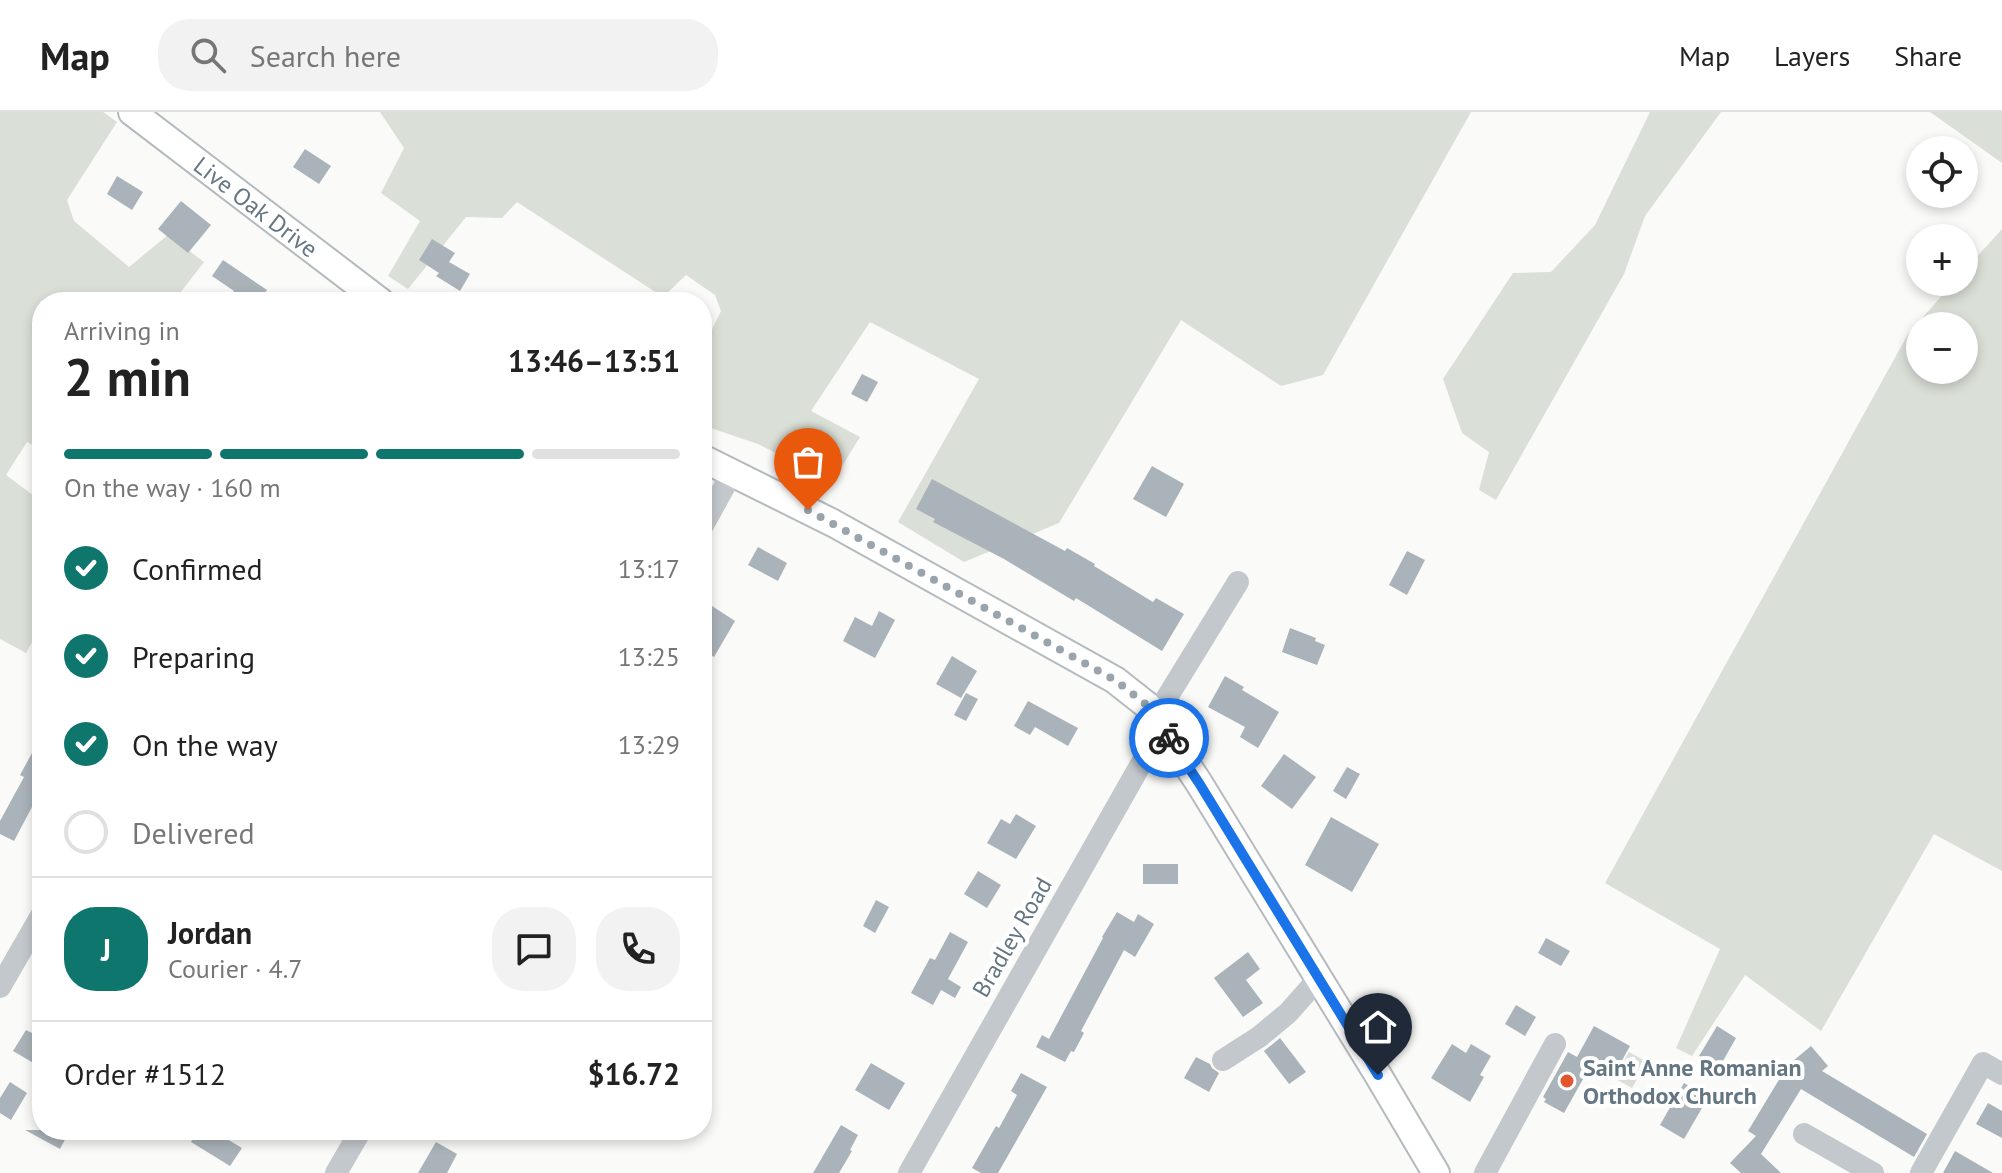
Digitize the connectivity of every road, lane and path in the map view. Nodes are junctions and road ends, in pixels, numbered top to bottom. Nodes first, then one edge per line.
1 (132, 112) edge
2 (368, 292) edge
3 (712, 462) edge
4 (733, 471) junction
5 (712, 509) edge
6 (1238, 582) dead end
7 (1159, 722) junction
8 (32, 931) edge
9 (1319, 978) junction
10 (0, 987) edge
11 (1555, 1044) dead end
12 (1223, 1060) dead end
13 (2002, 1074) edge
14 (1804, 1134) dead end
15 (355, 1140) edge
16 (336, 1173) edge
17 (909, 1173) edge
18 (1436, 1173) edge
19 (1485, 1173) edge
20 (1873, 1173) edge
21 (1921, 1173) edge

1 - 2 main road, Live Oak Drive
3 - 4 main road
4 - 5 street
4 - 7 main road
6 - 7 street, Bradley Road
7 - 9 main road
7 - 17 street, Bradley Road
8 - 10 street
9 - 12 street
9 - 18 main road
11 - 19 street
13 - 21 street
14 - 20 street
15 - 16 street

